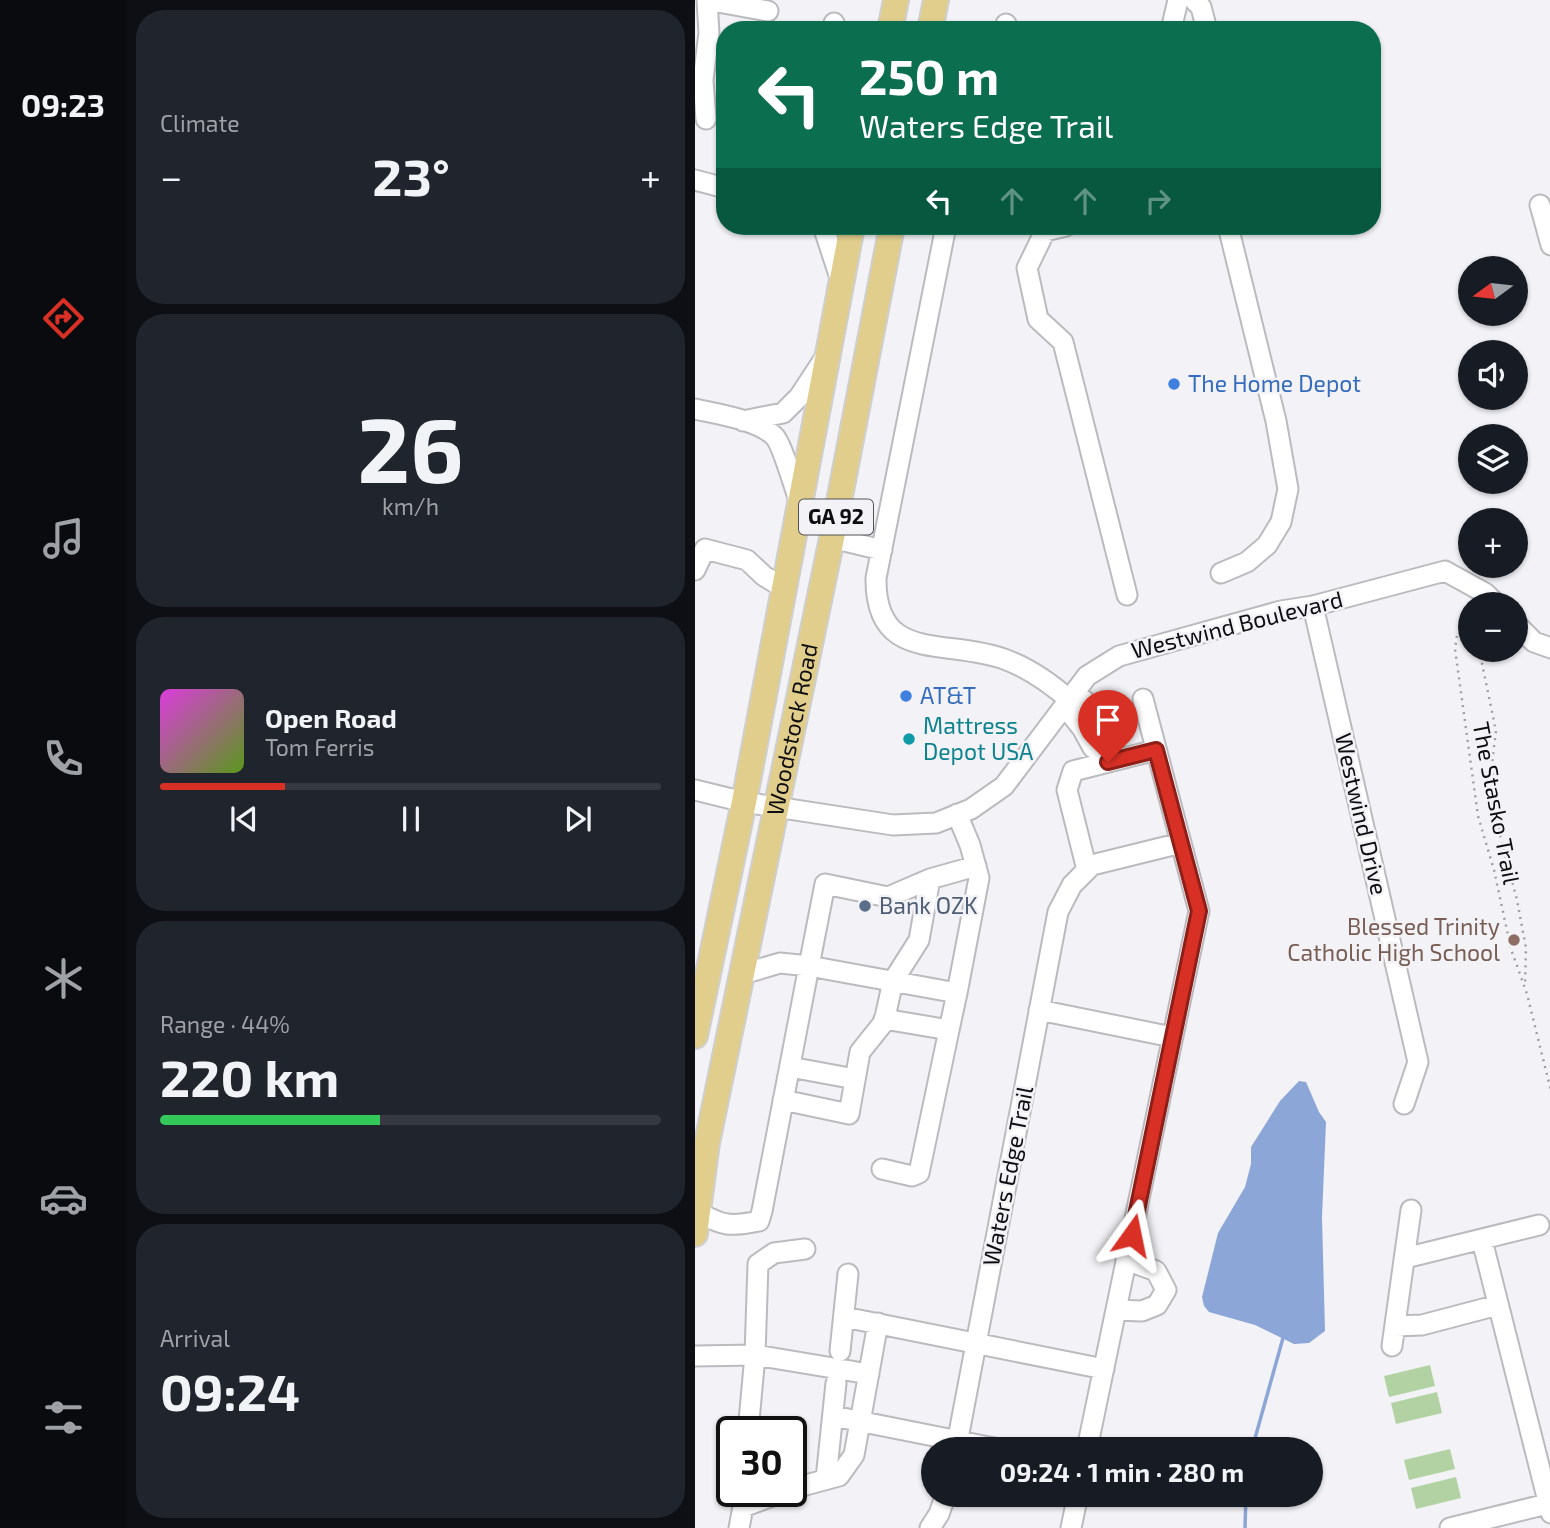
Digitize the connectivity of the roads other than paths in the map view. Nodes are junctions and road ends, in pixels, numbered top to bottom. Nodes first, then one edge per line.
1 (707, 0) edge
2 (936, 0) edge
3 (1178, 0) edge
4 (1194, 0) edge
5 (768, 11) dead end
6 (932, 21) edge
7 (1173, 21) edge
8 (1205, 21) edge
9 (702, 109) edge
10 (695, 180) edge
11 (716, 186) edge
12 (1540, 205) dead end
13 (826, 235) edge
14 (850, 235) edge
15 (890, 235) edge
16 (944, 235) edge
17 (1043, 235) edge
18 (1230, 235) edge
19 (1550, 245) edge
20 (841, 282) junction
21 (828, 352) junction
22 (695, 410) edge
23 (743, 421) junction
24 (800, 503) junction
25 (832, 538) junction
26 (882, 550) junction
27 (695, 570) edge
28 (1221, 573) dead end
29 (784, 588) junction
30 (1482, 592) edge
31 (1127, 595) dead end
32 (1313, 606) junction
33 (1528, 636) edge
34 (1550, 648) edge
35 (1143, 699) dead end
36 (1070, 701) junction
37 (1156, 750) junction
38 (1106, 757) junction
39 (695, 790) edge
40 (743, 802) junction
41 (778, 808) junction
42 (957, 814) junction
43 (1181, 843) junction
44 (976, 866) junction
45 (1088, 870) junction
46 (930, 879) junction
47 (809, 966) junction
48 (743, 974) junction
49 (893, 981) junction
50 (957, 993) junction
51 (1039, 1010) junction
52 (884, 1019) junction
53 (949, 1030) junction
54 (695, 1036) edge
55 (1172, 1037) junction
56 (790, 1067) junction
57 (855, 1079) junction
58 (783, 1100) junction
59 (1404, 1104) dead end
60 (882, 1170) dead end
61 (1411, 1210) dead end
62 (696, 1223) edge
63 (1539, 1225) dead end
64 (1482, 1240) junction
65 (805, 1249) dead end
66 (1405, 1258) junction
67 (1126, 1259) junction
68 (848, 1274) dead end
69 (1498, 1305) junction
70 (1116, 1310) junction
71 (844, 1317) junction
72 (878, 1323) junction
73 (976, 1341) junction
74 (840, 1351) dead end
75 (755, 1354) junction
76 (695, 1356) edge
77 (1104, 1369) junction
78 (869, 1374) junction
79 (836, 1383) dead end
80 (749, 1416) edge
81 (833, 1416) junction
82 (860, 1422) junction
83 (923, 1437) edge
84 (958, 1437) edge
85 (1090, 1437) edge
86 (826, 1479) junction
87 (807, 1484) edge
88 (743, 1507) edge
89 (941, 1507) edge
90 (1075, 1507) edge
91 (1550, 1507) edge
92 (739, 1528) edge
93 (931, 1528) edge
94 (1071, 1528) edge
95 (1450, 1528) edge

1 - 5 street
1 - 9 street
2 - 6 main road
3 - 7 street
4 - 8 street
10 - 11 street
12 - 19 street
13 - 20 street
14 - 20 main road, Woodstock Road / GA 92
15 - 25 main road, Woodstock Road / GA 92
16 - 26 street
17 - 31 street
18 - 28 street
20 - 21 main road, Woodstock Road / GA 92
21 - 23 street
21 - 24 main road, Woodstock Road / GA 92
22 - 23 street
23 - 24 street
24 - 29 main road, Woodstock Road / GA 92
25 - 26 street
25 - 41 main road, Woodstock Road / GA 92
26 - 36 street
27 - 29 street
29 - 40 main road, Woodstock Road / GA 92
30 - 32 street, Westwind Boulevard
32 - 36 street, Westwind Boulevard
32 - 59 street, Westwind Drive
33 - 34 street
35 - 37 street
36 - 38 street
36 - 42 street, Westwind Boulevard
37 - 38 street
37 - 43 street
38 - 45 street
39 - 40 street, Westwind Boulevard
40 - 41 street, Westwind Boulevard
40 - 54 main road, Woodstock Road / GA 92
41 - 42 street, Westwind Boulevard
41 - 48 main road, Woodstock Road / GA 92
42 - 44 street
43 - 45 street, Waters Edge Trail
43 - 55 street
44 - 46 street
44 - 50 street
45 - 51 street, Waters Edge Trail
46 - 47 street
46 - 49 street
47 - 48 street
47 - 49 street
47 - 56 street
48 - 62 main road, Woodstock Road / GA 92
49 - 50 street
49 - 52 street
50 - 53 street
51 - 55 street
51 - 73 street, Waters Edge Trail
52 - 53 street
52 - 57 street
53 - 60 street
55 - 67 street
56 - 57 street
56 - 58 street
57 - 58 street
58 - 62 street
61 - 66 street
63 - 64 street
64 - 66 street
64 - 69 street
65 - 75 street
66 - 69 street
67 - 70 street
67 - 70 street
68 - 71 street
69 - 91 street
70 - 77 street
71 - 72 street
71 - 74 street
72 - 73 street
72 - 78 street
73 - 77 street
73 - 84 street, Waters Edge Trail
75 - 76 street
75 - 78 street
75 - 80 street
77 - 85 street
78 - 82 street
79 - 81 street
81 - 82 street
81 - 86 street
82 - 83 street
82 - 86 street
86 - 87 street
88 - 92 street
89 - 93 street
90 - 94 street
91 - 95 street

